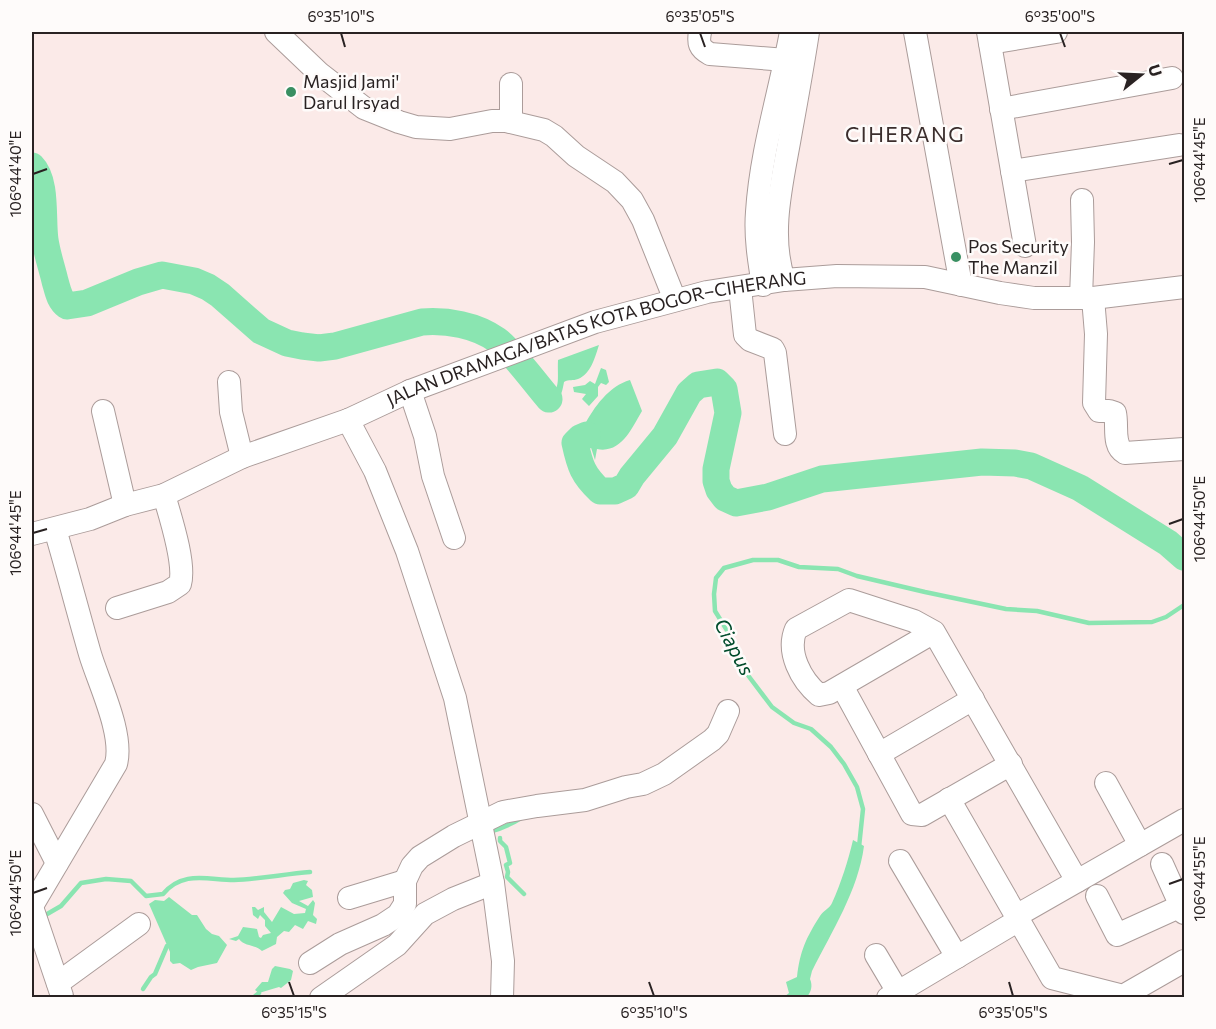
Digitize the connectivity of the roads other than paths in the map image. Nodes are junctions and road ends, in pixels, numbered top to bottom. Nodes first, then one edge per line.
1 (276, 32) edge
2 (700, 32) edge
3 (791, 32) edge
4 (808, 32) edge
5 (915, 32) edge
6 (1056, 32) edge
7 (989, 37) edge
8 (299, 41) edge
9 (795, 62) junction
10 (1172, 78) dead end
11 (511, 84) dead end
12 (1001, 109) junction
13 (511, 122) junction
14 (1179, 145) dead end
15 (1012, 171) junction
16 (1082, 200) dead end
17 (1025, 246) dead end
18 (773, 283) junction
19 (961, 285) junction
20 (740, 288) junction
21 (1184, 290) edge
22 (1087, 298) junction
23 (675, 300) junction
24 (229, 382) dead end
25 (410, 391) junction
26 (103, 411) dead end
27 (348, 420) junction
28 (786, 434) dead end
29 (1185, 450) edge
30 (242, 457) junction
31 (164, 495) junction
32 (125, 506) junction
33 (55, 529) junction
34 (32, 534) edge
35 (454, 538) dead end
36 (117, 608) dead end
37 (934, 632) junction
38 (842, 686) junction
39 (973, 699) junction
40 (728, 711) dead end
41 (879, 754) junction
42 (1011, 764) junction
43 (1106, 783) dead end
44 (949, 800) junction
45 (32, 814) edge
46 (1185, 820) edge
47 (481, 822) junction
48 (1140, 845) junction
49 (900, 861) dead end
50 (57, 863) junction
51 (1162, 864) dead end
52 (405, 881) junction
53 (1077, 881) junction
54 (494, 883) junction
55 (1097, 896) dead end
56 (349, 898) dead end
57 (33, 901) edge
58 (1183, 910) edge
59 (1018, 918) junction
60 (139, 924) dead end
61 (876, 955) dead end
62 (957, 957) junction
63 (1185, 961) edge
64 (310, 963) dead end
65 (1057, 988) edge
66 (60, 990) edge
67 (893, 994) edge
68 (1122, 997) edge
69 (321, 998) edge
70 (502, 998) edge

1 - 8 street
2 - 9 street
3 - 9 street
4 - 9 street
5 - 19 street
6 - 7 street
7 - 12 street
8 - 13 street
9 - 18 street
10 - 12 street
11 - 13 street
12 - 15 street
13 - 23 street
14 - 15 street
15 - 17 street
16 - 22 street
18 - 19 street, JALAN DRAMAGA/BATAS KOTA BOGOR–CIHERANG
18 - 20 street, JALAN DRAMAGA/BATAS KOTA BOGOR–CIHERANG
19 - 22 street, JALAN DRAMAGA/BATAS KOTA BOGOR–CIHERANG
20 - 23 street, JALAN DRAMAGA/BATAS KOTA BOGOR–CIHERANG
20 - 28 street
21 - 22 street, JALAN DRAMAGA/BATAS KOTA BOGOR–CIHERANG
22 - 29 street
23 - 25 street, JALAN DRAMAGA/BATAS KOTA BOGOR–CIHERANG
24 - 30 street
25 - 27 street, JALAN DRAMAGA/BATAS KOTA BOGOR–CIHERANG
25 - 35 street
26 - 32 street
27 - 30 street, JALAN DRAMAGA/BATAS KOTA BOGOR–CIHERANG
27 - 47 street
30 - 31 street, JALAN DRAMAGA/BATAS KOTA BOGOR–CIHERANG
31 - 32 street, JALAN DRAMAGA/BATAS KOTA BOGOR–CIHERANG
31 - 36 street
32 - 33 street, JALAN DRAMAGA/BATAS KOTA BOGOR–CIHERANG
33 - 34 street, JALAN DRAMAGA/BATAS KOTA BOGOR–CIHERANG
33 - 50 street
37 - 38 street
37 - 38 street
37 - 39 street
38 - 41 street
39 - 41 street
39 - 42 street
40 - 47 street
41 - 44 street
42 - 44 street
42 - 53 street
43 - 48 street
44 - 59 street
45 - 50 street
46 - 48 street
47 - 52 street
47 - 54 street
48 - 53 street
49 - 62 street
50 - 57 street
51 - 58 street
52 - 56 street
52 - 64 street
53 - 59 street
54 - 69 street
54 - 70 street
55 - 58 street
57 - 66 street
59 - 62 street
59 - 65 street
60 - 66 street
61 - 67 street
62 - 67 street
63 - 68 street
65 - 68 street

